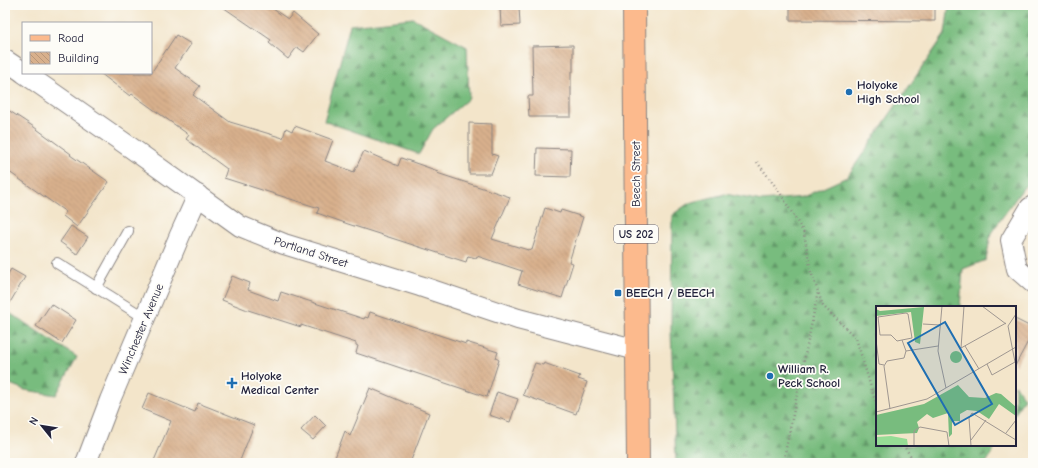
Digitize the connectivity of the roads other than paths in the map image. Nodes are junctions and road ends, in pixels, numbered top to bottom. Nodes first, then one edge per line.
1 (634, 5) edge
2 (23, 74) edge
3 (198, 195) junction
4 (1033, 206) edge
5 (128, 231) dead end
6 (57, 263) dead end
7 (1033, 284) edge
8 (96, 288) junction
9 (145, 318) junction
10 (637, 350) junction
11 (86, 463) edge
12 (638, 463) edge

1 - 10 main road, Beech Street / US 202
2 - 3 street, Portland Street
3 - 9 street, Winchester Avenue
3 - 10 street, Portland Street
4 - 7 street
5 - 8 lane
6 - 8 lane
8 - 9 lane
9 - 11 street, Winchester Avenue
10 - 12 main road, Beech Street / US 202

